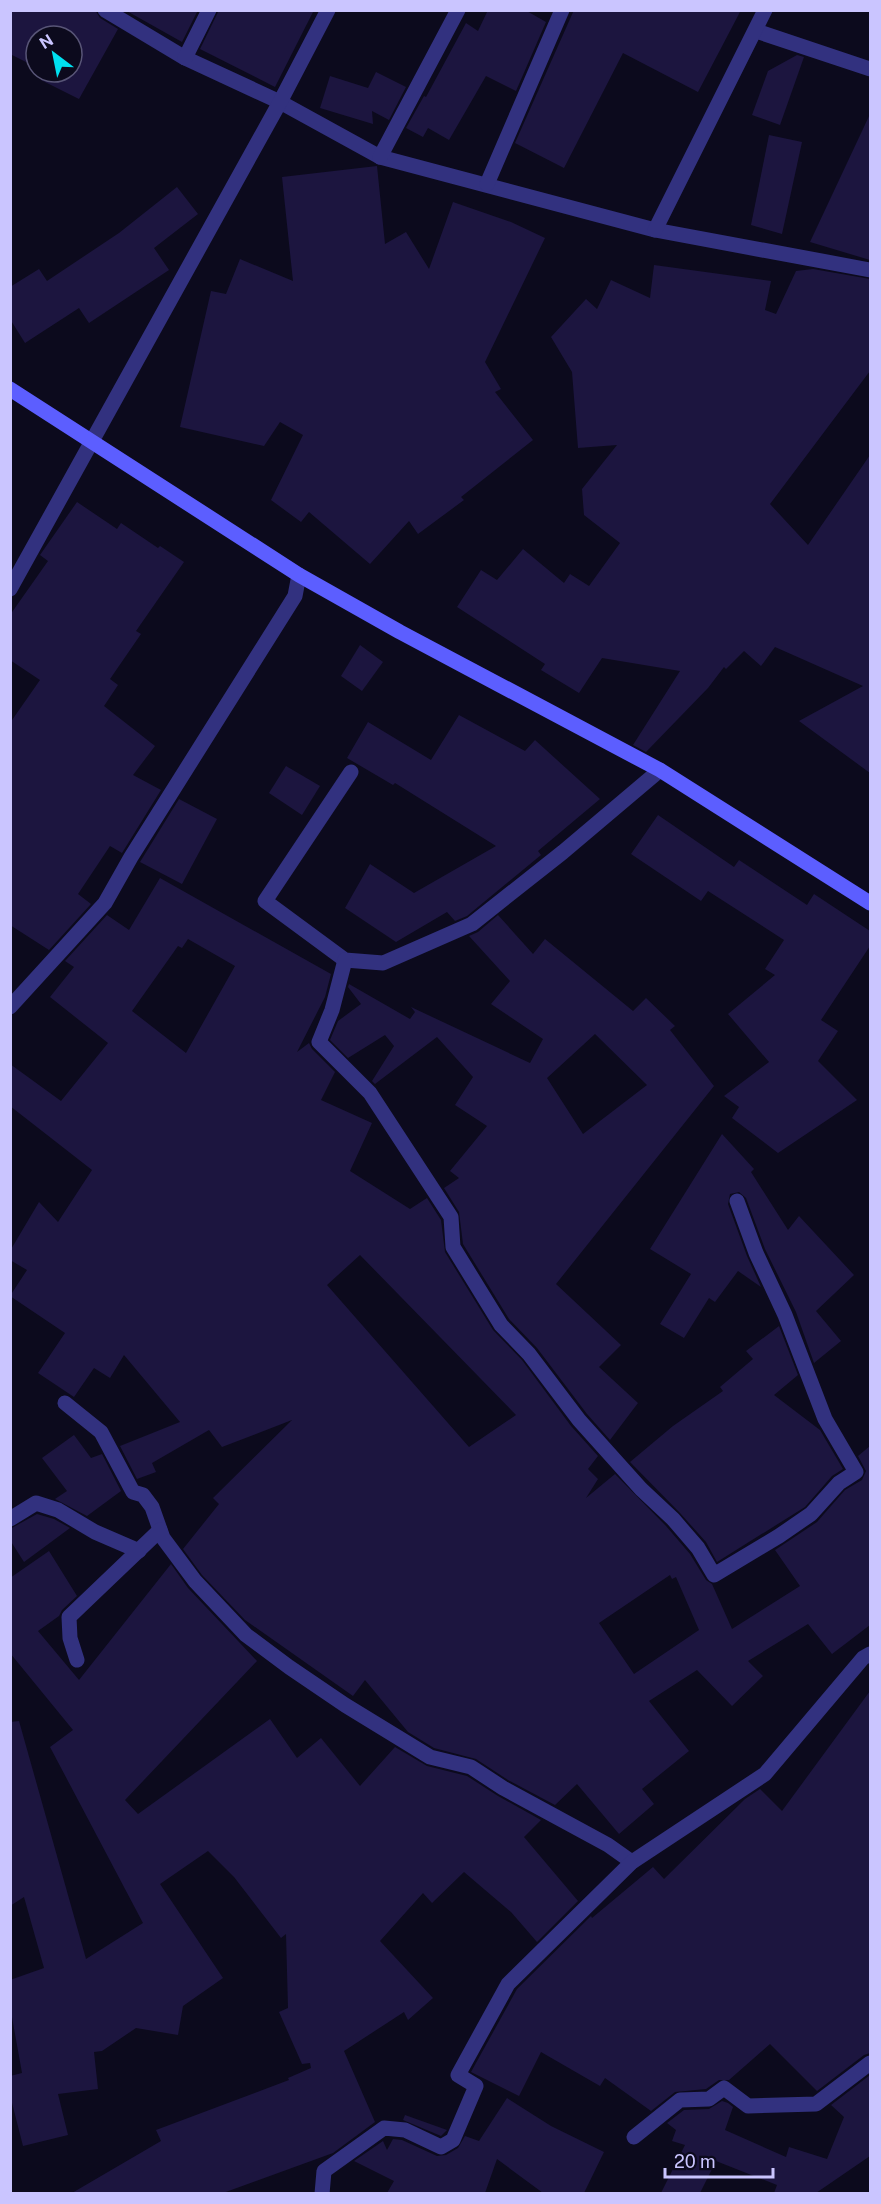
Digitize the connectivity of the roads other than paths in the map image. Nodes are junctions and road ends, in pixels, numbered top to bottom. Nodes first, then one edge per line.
1 (209, 10) edge
2 (328, 10) edge
3 (458, 10) edge
4 (562, 10) edge
5 (765, 10) edge
6 (115, 13) edge
7 (756, 31) junction
8 (185, 57) junction
9 (870, 69) edge
10 (280, 102) junction
11 (380, 157) junction
12 (487, 184) junction
13 (655, 230) junction
14 (870, 270) edge
15 (10, 389) edge
16 (93, 441) junction
17 (299, 575) junction
18 (10, 589) edge
19 (660, 770) junction
20 (351, 772) dead end
21 (870, 903) edge
22 (345, 960) junction
23 (10, 1008) edge
24 (737, 1201) dead end
25 (65, 1403) dead end
26 (10, 1519) edge
27 (160, 1530) junction
28 (139, 1551) junction
29 (870, 1654) edge
30 (77, 1660) dead end
31 (632, 1862) junction
32 (870, 2063) edge
33 (634, 2137) dead end
34 (322, 2193) edge

1 - 8 street
2 - 10 street
3 - 11 street
4 - 12 street
5 - 7 street
6 - 8 street
7 - 9 street
7 - 13 street
8 - 10 street
10 - 11 street
10 - 16 street
11 - 12 street
12 - 13 street
13 - 14 street
15 - 16 main road
16 - 17 main road
16 - 18 street
17 - 19 main road
17 - 23 street
19 - 21 main road
19 - 22 street
20 - 22 street
22 - 24 street
25 - 27 street
26 - 28 street
27 - 28 street
27 - 31 street
28 - 30 street
29 - 31 street
31 - 34 street
32 - 33 street

